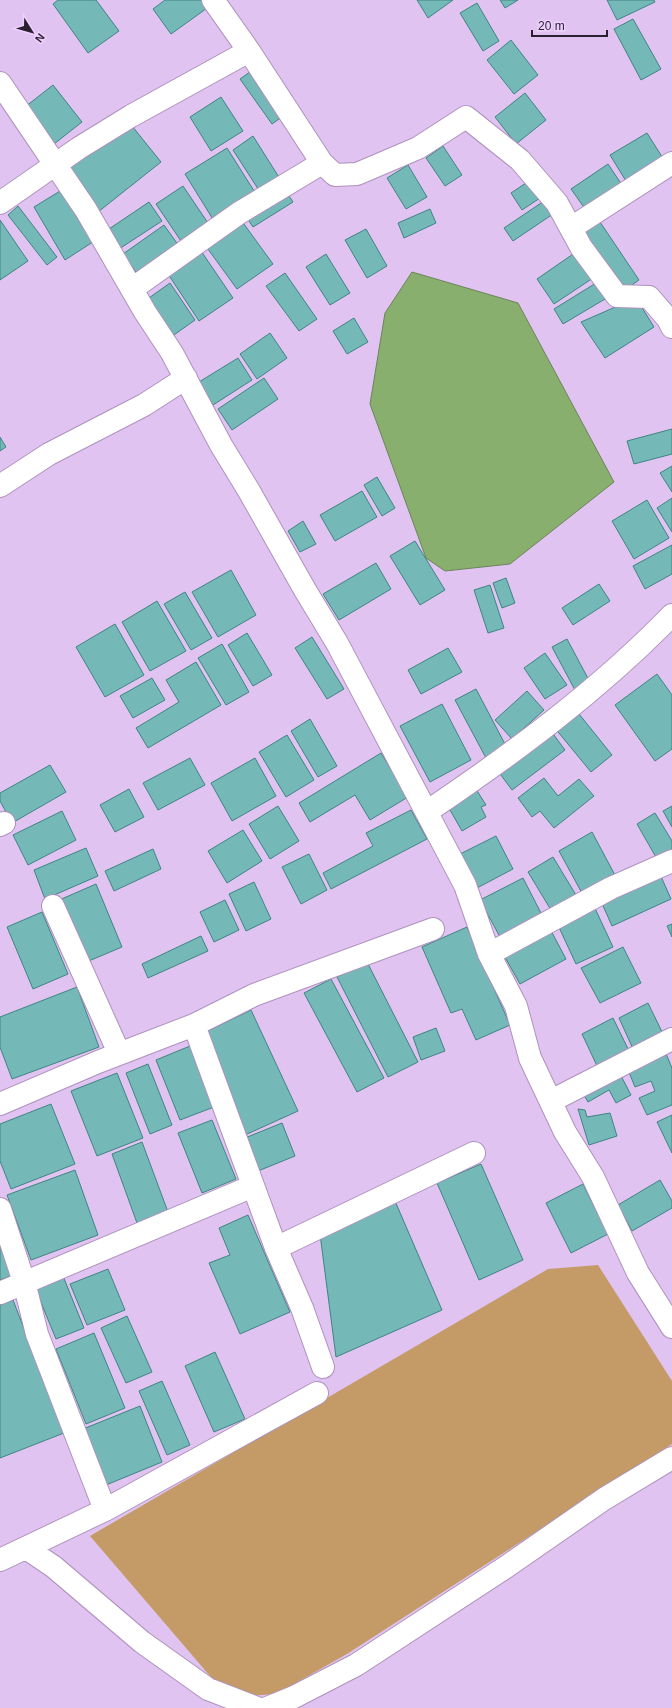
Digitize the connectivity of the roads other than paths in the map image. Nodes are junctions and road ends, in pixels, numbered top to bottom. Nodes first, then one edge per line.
1 (213, 0) edge
2 (249, 51) junction
3 (0, 83) edge
4 (322, 163) junction
5 (672, 163) edge
6 (55, 164) junction
7 (0, 203) edge
8 (571, 228) junction
9 (132, 289) junction
10 (672, 327) edge
11 (186, 378) junction
12 (0, 486) edge
13 (672, 616) edge
14 (428, 812) junction
15 (672, 861) edge
16 (53, 906) dead end
17 (433, 929) dead end
18 (489, 954) junction
19 (194, 1025) junction
20 (672, 1039) edge
21 (120, 1054) junction
22 (551, 1101) junction
23 (0, 1104) edge
24 (474, 1153) dead end
25 (253, 1186) junction
26 (0, 1209) edge
27 (276, 1248) junction
28 (24, 1282) junction
29 (0, 1293) edge
30 (672, 1328) edge
31 (323, 1367) dead end
32 (318, 1393) dead end
33 (672, 1458) edge
34 (106, 1510) junction
35 (26, 1548) junction
36 (0, 1560) edge
37 (244, 1706) edge
38 (267, 1708) edge

1 - 2 street
2 - 4 street
2 - 6 street
3 - 6 street
4 - 8 street
4 - 9 street
5 - 8 street
6 - 7 street
6 - 9 street
8 - 10 street
9 - 11 street
11 - 12 street
11 - 14 street
13 - 14 street
14 - 18 street
15 - 18 street
16 - 21 street
17 - 19 street
18 - 22 street
19 - 21 street
19 - 25 street
20 - 22 street
21 - 23 street
22 - 30 street
24 - 27 street
25 - 27 street
25 - 28 street
26 - 28 street
27 - 31 street
28 - 29 street
28 - 34 street
32 - 34 street
33 - 38 street
34 - 35 street
35 - 36 street
35 - 37 street

